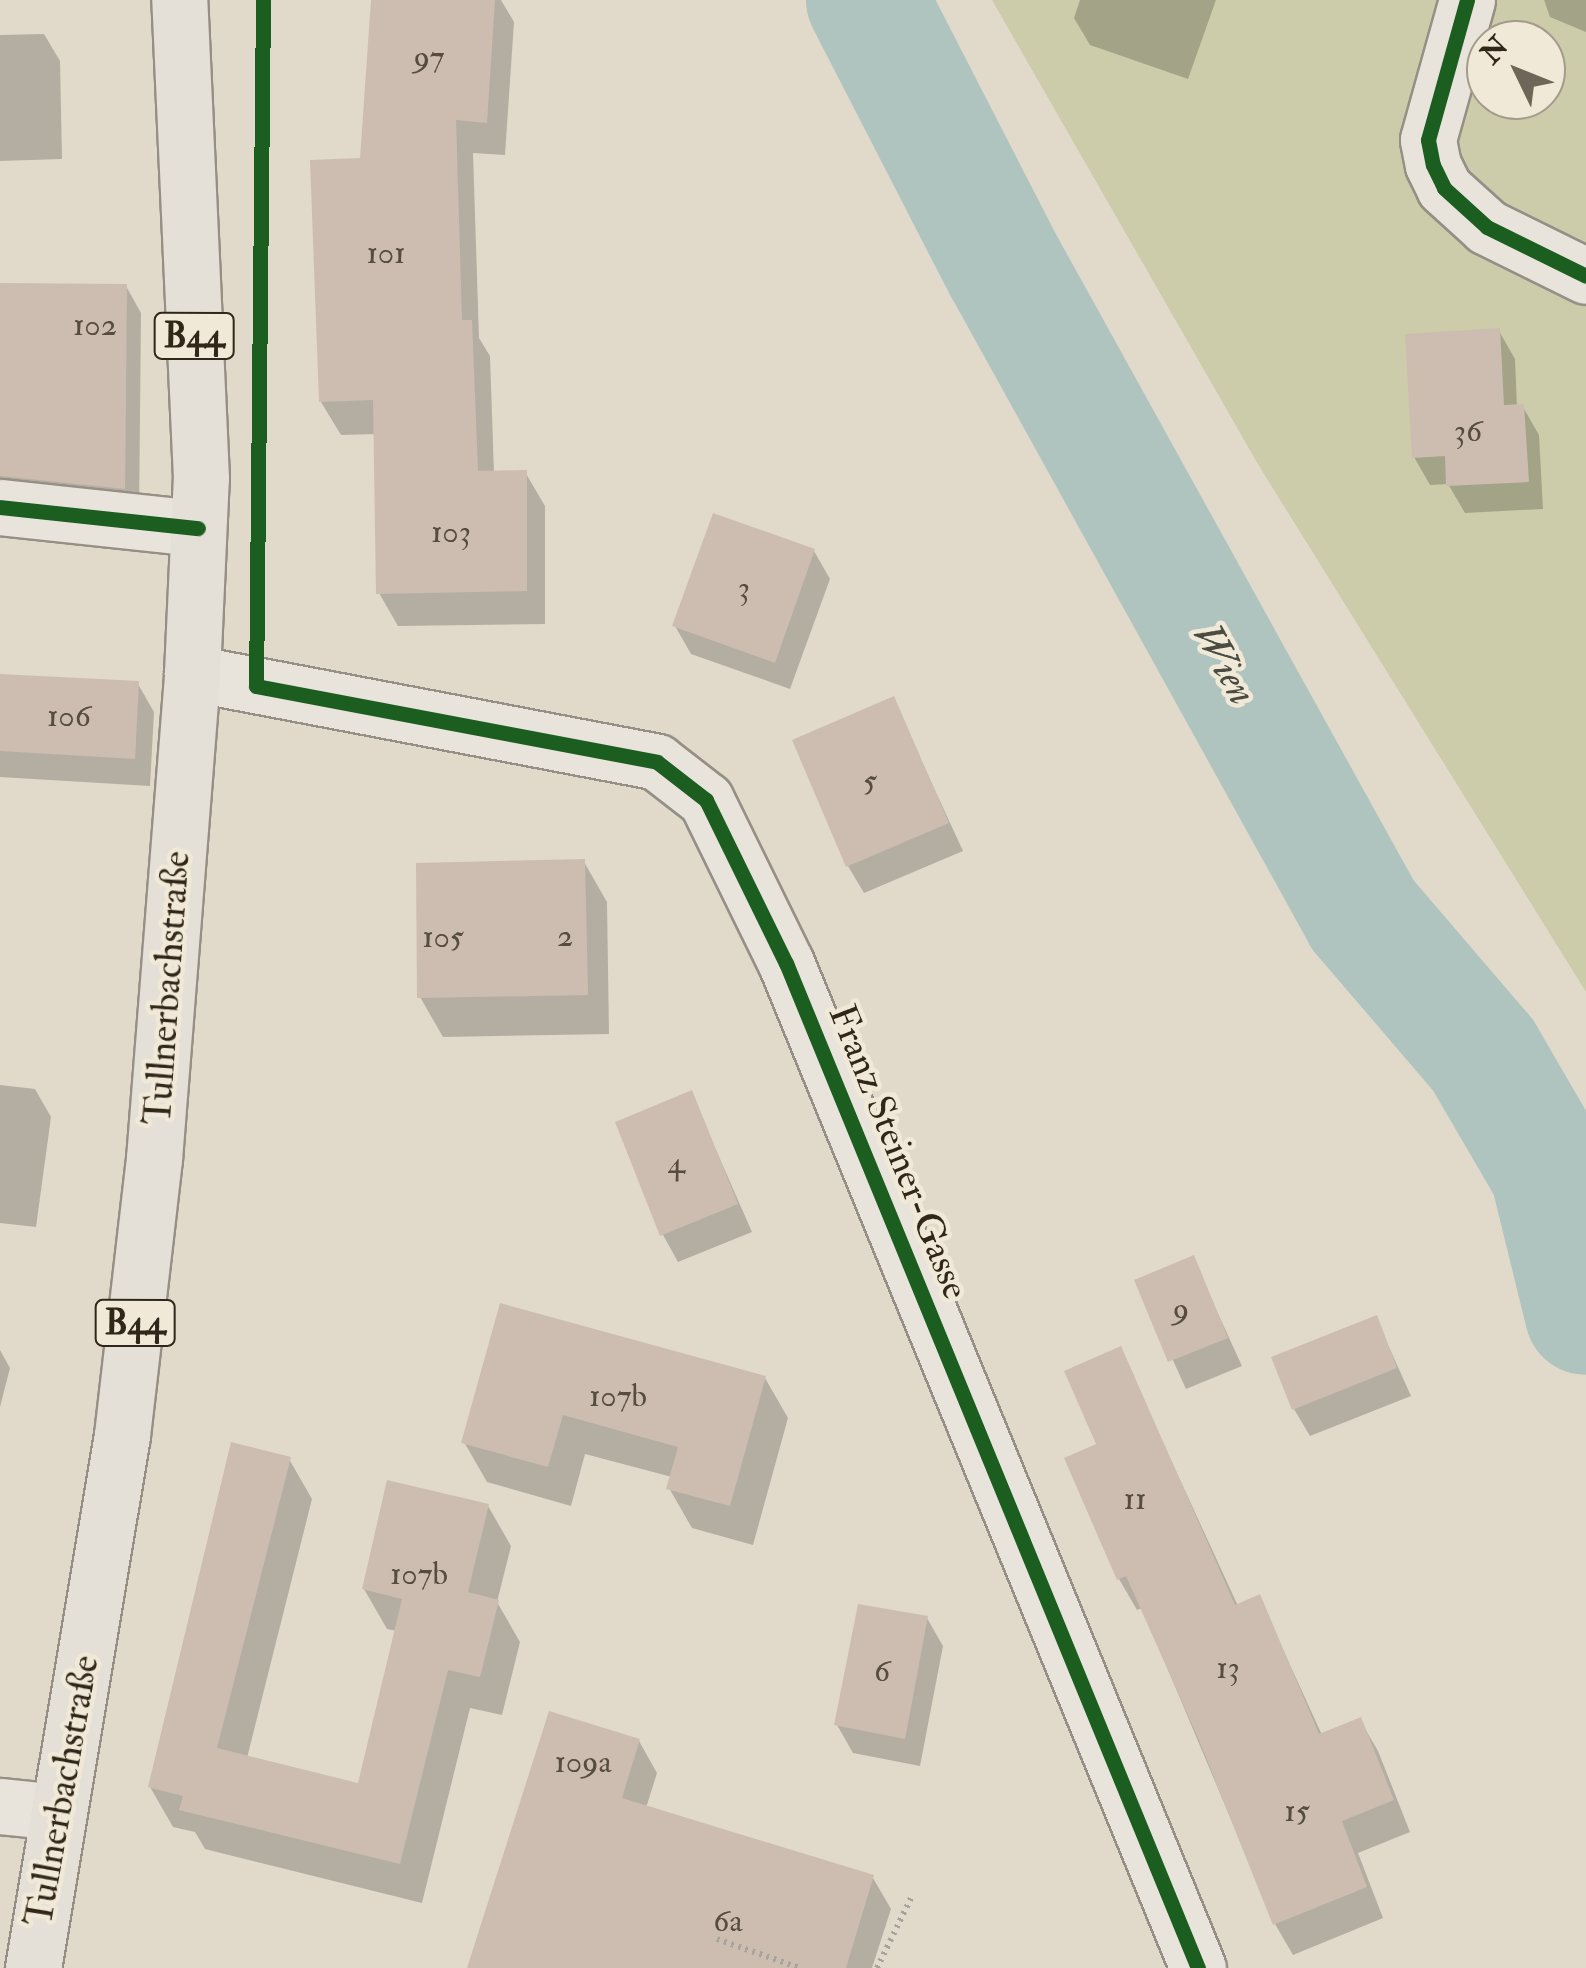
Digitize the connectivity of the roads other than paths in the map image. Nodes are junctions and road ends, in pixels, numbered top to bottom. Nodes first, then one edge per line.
1 (180, 0) edge
2 (1467, 0) edge
3 (1586, 276) edge
4 (0, 507) edge
5 (198, 528) junction
6 (192, 673) junction
7 (0, 1806) edge
8 (60, 1812) junction
9 (33, 1968) edge
10 (1198, 1968) edge

1 - 5 main road, Tullnerbachstraße / B44
2 - 3 street
4 - 5 street
5 - 6 main road, Tullnerbachstraße / B44
6 - 8 main road, Tullnerbachstraße / B44
6 - 10 street, Franz Steiner-Gasse
7 - 8 street
8 - 9 main road, Tullnerbachstraße / B44

